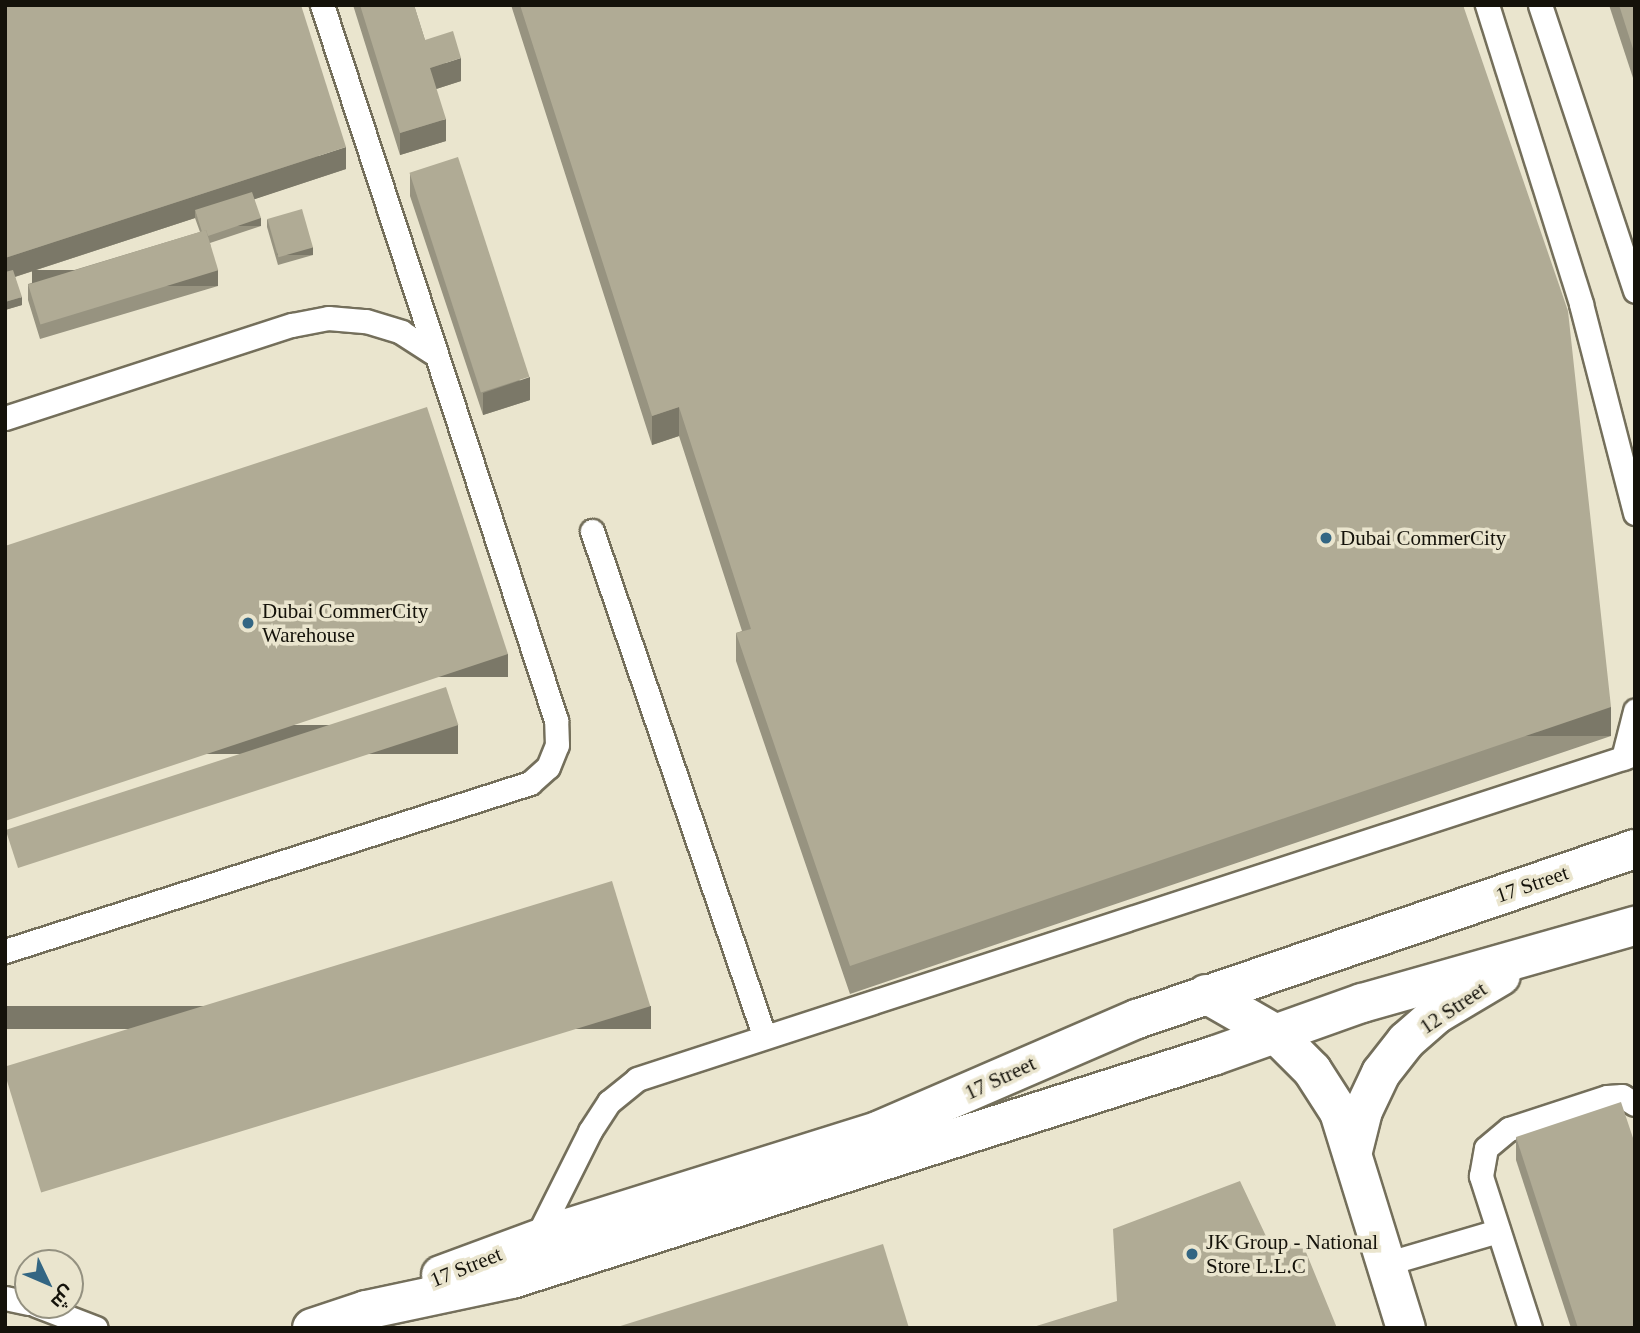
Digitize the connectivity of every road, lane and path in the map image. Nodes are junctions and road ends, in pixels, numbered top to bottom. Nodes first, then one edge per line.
1 (322, 5) edge
2 (1487, 5) edge
3 (1540, 5) edge
4 (1635, 291) edge
5 (432, 352) junction
6 (5, 418) edge
7 (1635, 513) edge
8 (592, 531) dead end
9 (1635, 710) edge
10 (1629, 756) edge
11 (1635, 849) edge
12 (1635, 926) edge
13 (5, 951) edge
14 (1535, 956) junction
15 (1206, 994) junction
16 (1276, 1034) junction
17 (764, 1035) junction
18 (1635, 1104) edge
19 (1353, 1151) junction
20 (1498, 1231) junction
21 (536, 1239) junction
22 (1385, 1264) junction
23 (73, 1319) edge
24 (369, 1319) edge
25 (96, 1328) edge
26 (313, 1328) edge
27 (1406, 1328) edge
28 (1530, 1328) edge

1 - 5 lane
2 - 7 lane
3 - 4 lane
5 - 6 lane
5 - 13 lane
8 - 17 lane
9 - 10 lane
10 - 17 lane
11 - 15 street, 17 Street
12 - 14 street, 17 Street
14 - 16 street, 17 Street
14 - 19 street, 12 Street
15 - 16 street, 12 Street
15 - 21 street, 17 Street
16 - 19 street, 12 Street
16 - 24 street, 17 Street
17 - 21 lane
18 - 20 lane
19 - 22 street, 12 Street
20 - 22 lane
20 - 28 lane
21 - 24 street, 17 Street
22 - 27 street, 12 Street
23 - 25 lane
24 - 26 street, 17 Street

